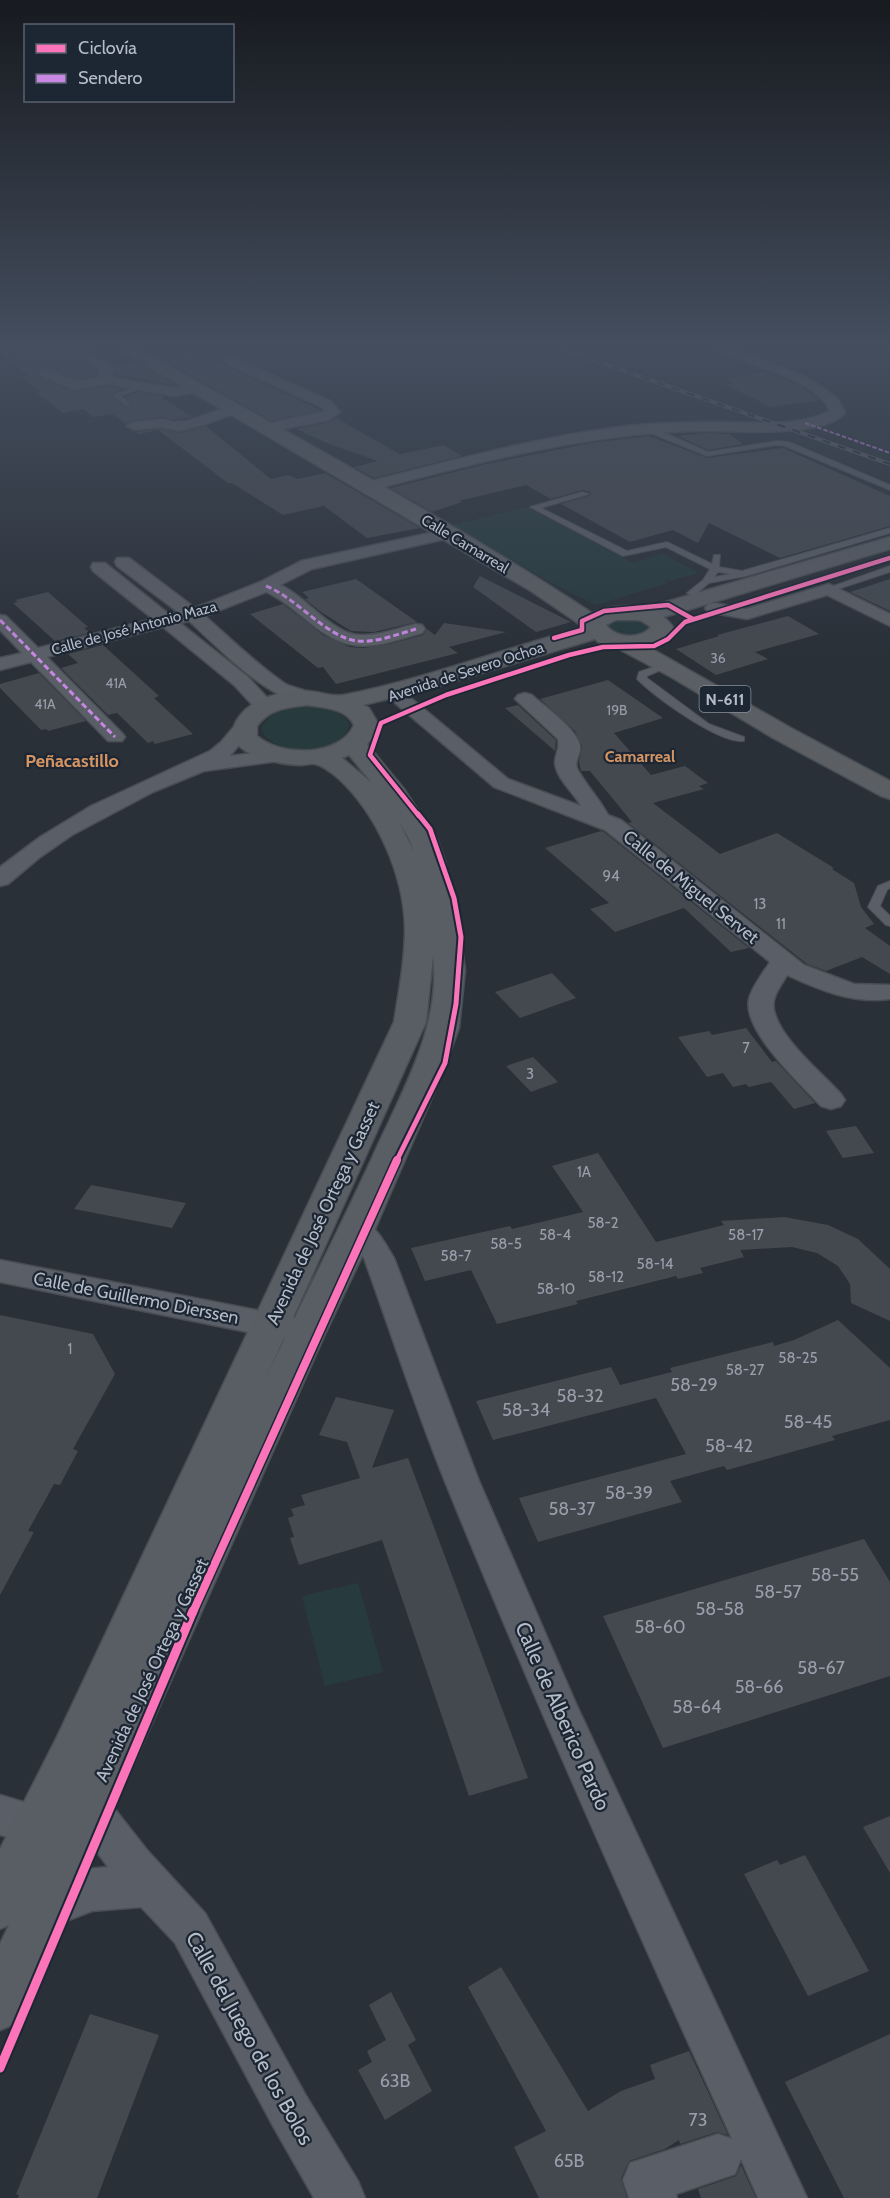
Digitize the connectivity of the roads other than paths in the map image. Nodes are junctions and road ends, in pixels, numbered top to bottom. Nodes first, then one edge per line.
1 (302, 448) edge
2 (521, 448) edge
3 (694, 448) edge
4 (745, 448) edge
5 (794, 448) edge
6 (368, 486) junction
7 (890, 488) edge
8 (585, 494) dead end
9 (890, 530) edge
10 (448, 534) junction
11 (890, 543) edge
12 (890, 554) edge
13 (717, 557) dead end
14 (123, 562) dead end
15 (99, 567) dead end
16 (716, 569) junction
17 (890, 569) edge
18 (743, 574) junction
19 (266, 586) junction
20 (829, 589) junction
21 (736, 595) junction
22 (709, 596) junction
23 (562, 602) junction
24 (614, 613) junction
25 (193, 615) junction
26 (0, 620) edge
27 (169, 621) junction
28 (890, 621) edge
29 (653, 625) junction
30 (416, 629) dead end
31 (606, 634) junction
32 (35, 655) junction
33 (0, 664) edge
34 (668, 666) junction
35 (307, 699) junction
36 (525, 699) dead end
37 (341, 703) junction
38 (405, 703) junction
39 (264, 706) junction
40 (244, 727) junction
41 (360, 733) junction
42 (782, 733) junction
43 (115, 737) dead end
44 (740, 739) dead end
45 (279, 756) junction
46 (321, 756) junction
47 (193, 767) junction
48 (890, 791) edge
49 (890, 807) edge
50 (598, 818) junction
51 (0, 879) edge
52 (890, 884) edge
53 (890, 922) edge
54 (783, 960) junction
55 (890, 992) edge
56 (831, 1100) dead end
57 (357, 1229) junction
58 (0, 1271) edge
59 (290, 1328) junction
60 (89, 1809) junction
61 (19, 1820) edge
62 (150, 1885) junction
63 (21, 1906) edge
64 (0, 2003) edge
65 (718, 2157) dead end
66 (341, 2198) edge
67 (653, 2198) edge
68 (783, 2198) edge

1 - 6 highway, Calle Camarreal / N-611
2 - 6 street
3 - 4 lane
5 - 7 lane
6 - 10 highway, Calle Camarreal / N-611
8 - 16 lane
9 - 18 lane
10 - 19 street, Calle de José Antonio Maza
10 - 23 highway, Calle Camarreal / N-611
11 - 21 main road
12 - 21 main road
13 - 16 lane
14 - 25 street
15 - 27 street
16 - 18 lane
16 - 22 lane
17 - 20 lane
18 - 22 lane
19 - 25 street, Calle de José Antonio Maza
19 - 30 street
20 - 22 street
20 - 28 street
21 - 22 main road
22 - 29 main road
23 - 24 highway, N-611
23 - 31 highway, N-611
24 - 29 highway, N-611
24 - 31 highway
25 - 27 street, Calle de José Antonio Maza
25 - 35 street
26 - 32 street, Calle de José Antonio Maza
27 - 32 street, Calle de José Antonio Maza
27 - 39 street
29 - 31 highway
29 - 34 highway
31 - 34 highway, N-611
31 - 37 main road, Avenida de Severo Ochoa
31 - 38 main road, Avenida de Severo Ochoa
32 - 33 street, Calle de José Antonio Maza
32 - 43 street
34 - 42 highway, N-611
34 - 44 lane
35 - 37 main road
35 - 39 main road
36 - 50 street, Calle de Miguel Servet
37 - 41 main road, Avenida de José Ortega y Gasset
38 - 41 main road, Avenida de Severo Ochoa
38 - 50 street, Calle de Miguel Servet
39 - 40 main road
40 - 45 main road
40 - 47 street
41 - 46 main road, Avenida de Severo Ochoa
41 - 57 main road, Avenida de José Ortega y Gasset
42 - 48 highway, N-611
42 - 49 highway, N-611
45 - 46 main road
45 - 47 street
46 - 59 main road, Avenida de José Ortega y Gasset
47 - 51 street
50 - 54 street, Calle de Miguel Servet
52 - 53 lane
54 - 55 street, Calle de Miguel Servet
54 - 56 street
57 - 59 main road, Avenida de José Ortega y Gasset
57 - 68 street, Calle de Alberico Pardo
58 - 59 street, Calle de Guillermo Dierssen
59 - 60 main road, Avenida de José Ortega y Gasset
59 - 61 main road, Avenida de José Ortega y Gasset
60 - 62 street, Calle del Juego de los Bolos
60 - 63 main road, Avenida de José Ortega y Gasset
61 - 63 main road, Avenida de José Ortega y Gasset
62 - 63 street
62 - 66 street, Calle del Juego de los Bolos
63 - 64 main road, Avenida de José Ortega y Gasset
65 - 67 street

